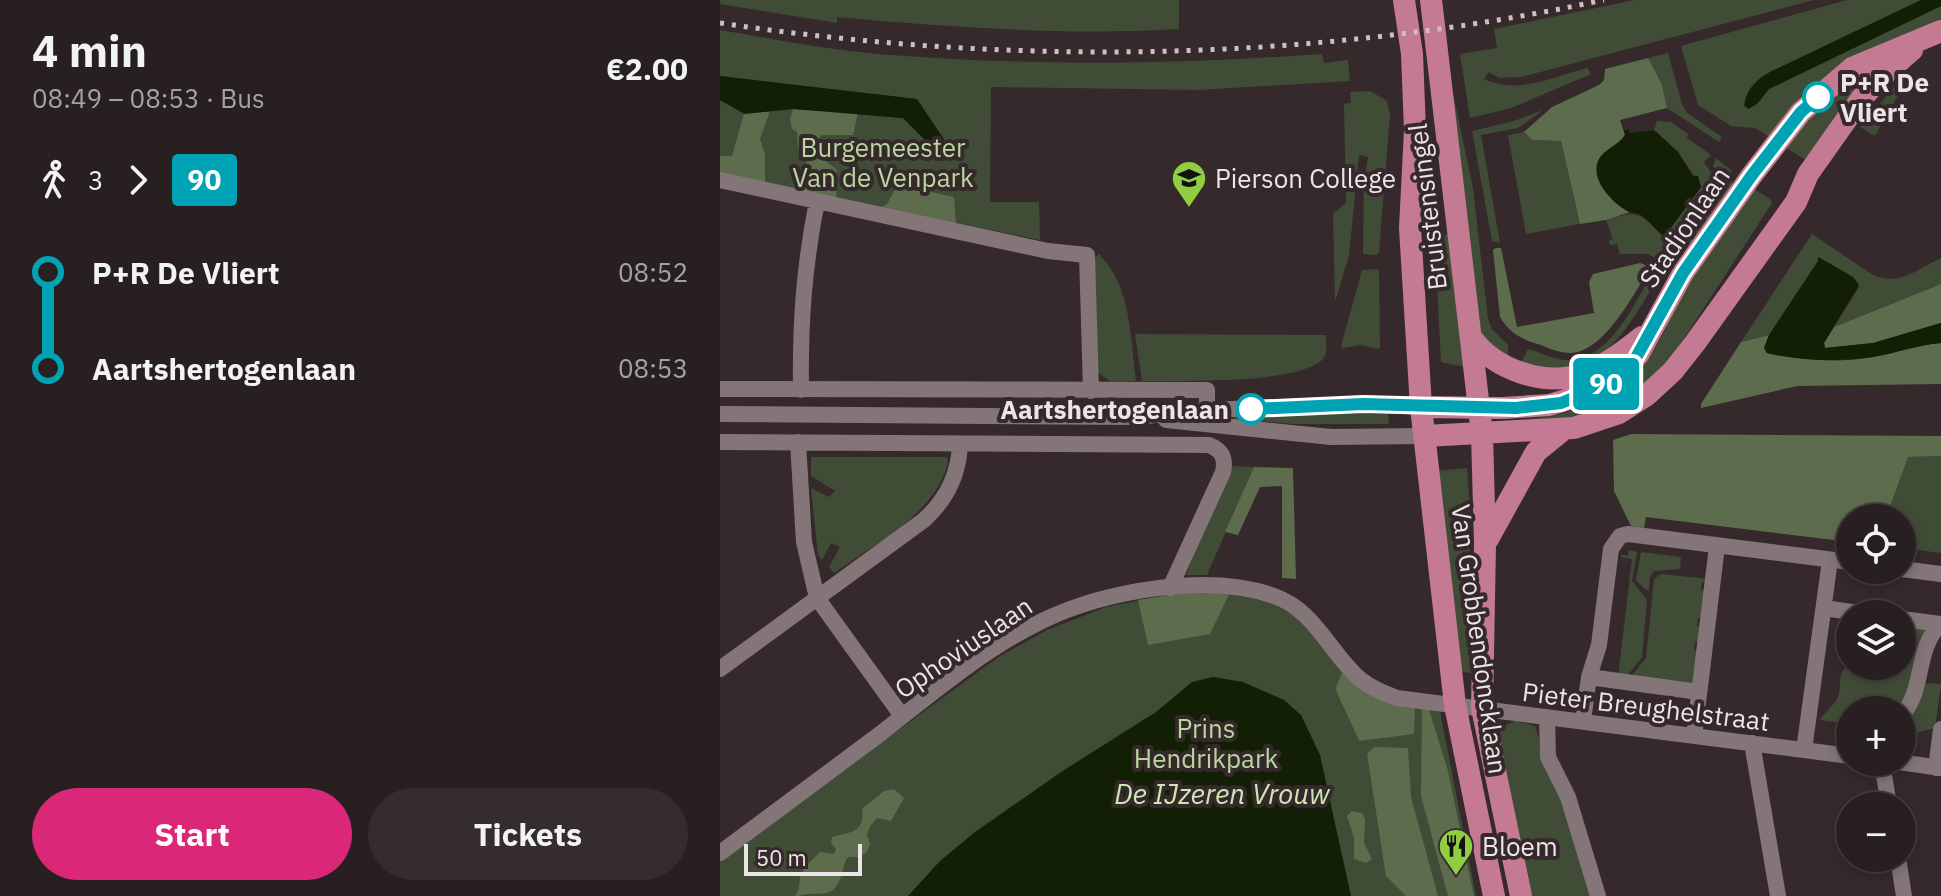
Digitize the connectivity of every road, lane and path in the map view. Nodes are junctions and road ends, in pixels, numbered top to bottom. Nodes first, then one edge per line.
1 (1404, 0) edge
2 (1431, 0) edge
3 (1933, 35) edge
4 (720, 180) edge
5 (817, 201) junction
6 (1652, 329) junction
7 (1471, 337) junction
8 (720, 389) edge
9 (801, 390) junction
10 (1091, 391) junction
11 (1421, 407) junction
12 (1479, 408) junction
13 (1207, 410) junction
14 (720, 414) edge
15 (1136, 417) junction
16 (1563, 430) junction
17 (1482, 434) junction
18 (1425, 436) junction
19 (720, 442) edge
20 (798, 442) junction
21 (960, 444) junction
22 (1485, 544) junction
23 (1717, 546) junction
24 (1830, 560) junction
25 (1836, 561) edge
26 (1916, 571) edge
27 (1941, 574) edge
28 (1170, 588) junction
29 (817, 598) junction
30 (1824, 608) junction
31 (1836, 610) edge
32 (1916, 621) edge
33 (1940, 624) edge
34 (720, 669) edge
35 (1589, 677) junction
36 (1699, 692) junction
37 (1914, 696) edge
38 (1455, 705) junction
39 (1482, 708) junction
40 (902, 716) junction
41 (1547, 717) junction
42 (1583, 721) junction
43 (1941, 729) edge
44 (1694, 736) junction
45 (1752, 743) junction
46 (1804, 750) junction
47 (1836, 754) edge
48 (1916, 765) edge
49 (1939, 768) edge
50 (720, 853) edge
51 (1900, 872) edge
52 (1494, 896) edge
53 (1521, 896) edge
54 (1598, 896) edge
55 (1778, 896) edge
56 (1904, 896) edge

1 - 11 main road, Bruistensingel
2 - 7 main road, Bruistensingel
3 - 6 main road, Stadionlaan
3 - 16 main road, Stadionlaan
4 - 5 street
5 - 9 street
5 - 10 street
6 - 7 main road
6 - 12 main road, Stadionlaan
7 - 12 main road, Bruistensingel
8 - 9 street
9 - 10 street
10 - 13 street
11 - 12 main road
11 - 13 street
11 - 18 main road, Bruistensingel
12 - 17 main road, Bruistensingel
13 - 15 street
14 - 15 street
15 - 18 street
16 - 17 main road, Stadionlaan
16 - 22 main road
17 - 18 main road
17 - 22 main road, Van Grobbendoncklaan
18 - 38 main road, Van Grobbendoncklaan
19 - 20 street
20 - 21 street
20 - 29 street
21 - 28 street
21 - 29 street
22 - 39 main road, Van Grobbendoncklaan
23 - 24 street
23 - 35 street
23 - 36 street
24 - 25 street
24 - 30 street, Pieter Breughelstraat
26 - 27 street
28 - 38 street, Ophoviuslaan
28 - 40 street, Ophoviuslaan
29 - 34 street
29 - 40 street
30 - 31 street
30 - 46 street, Pieter Breughelstraat
32 - 33 street
33 - 37 street
35 - 36 street, Pieter Breughelstraat
35 - 42 street
36 - 44 street
38 - 39 street, Pieter Breughelstraat
38 - 52 main road, Van Grobbendoncklaan
39 - 41 street, Pieter Breughelstraat
39 - 53 main road, Van Grobbendoncklaan
40 - 50 street, Ophoviuslaan
41 - 42 street, Pieter Breughelstraat
41 - 54 street, Van Grobbendoncklaan
42 - 44 street, Pieter Breughelstraat
43 - 49 street
44 - 45 street, Pieter Breughelstraat
45 - 46 street, Pieter Breughelstraat
45 - 55 street
46 - 47 street, Pieter Breughelstraat
48 - 49 street
51 - 56 street

